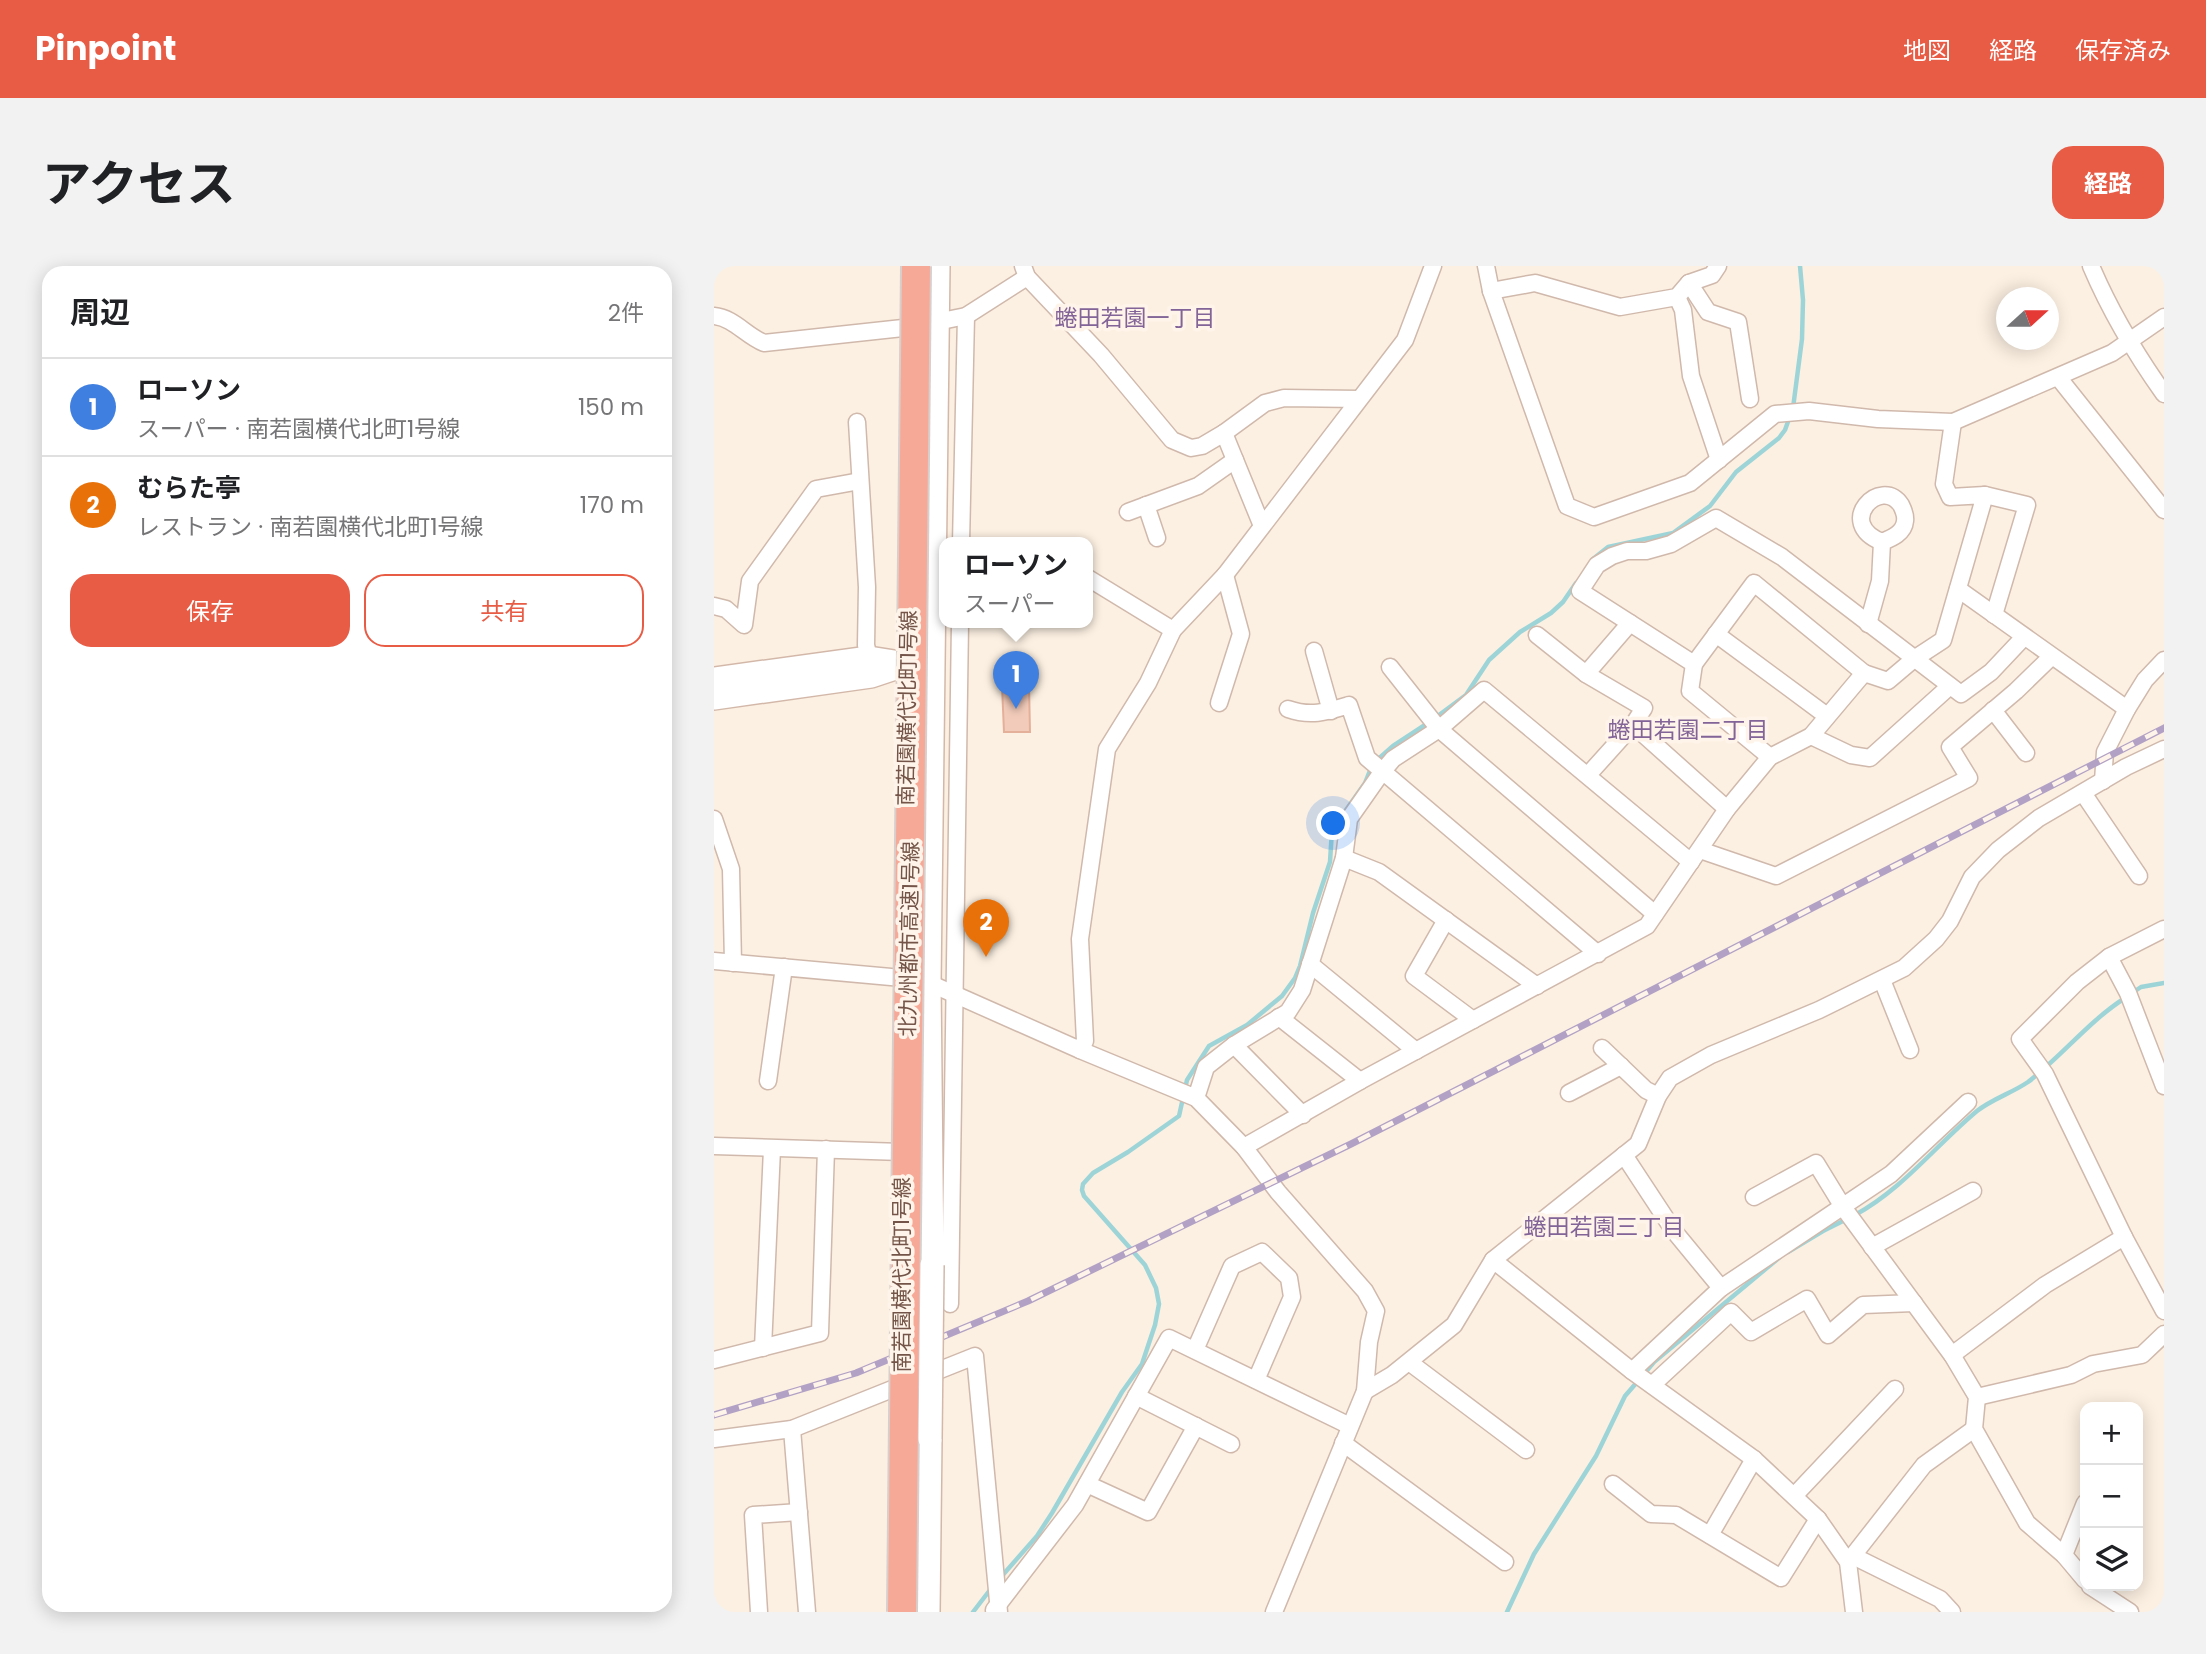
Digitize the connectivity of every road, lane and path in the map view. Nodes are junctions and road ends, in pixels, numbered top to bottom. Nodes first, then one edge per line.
1 (914, 266) edge
2 (936, 266) edge
3 (1433, 266) edge
4 (1486, 266) edge
5 (1718, 266) edge
6 (2091, 266) edge
7 (1025, 272) edge
8 (1689, 283) junction
9 (1492, 291) junction
10 (1677, 297) junction
11 (714, 316) edge
12 (965, 316) junction
13 (2164, 317) edge
14 (936, 323) junction
15 (912, 327) junction
16 (2128, 342) junction
17 (2058, 377) junction
18 (2164, 394) edge
19 (1750, 399) dead end
20 (1359, 400) junction
21 (858, 422) dead end
22 (1953, 422) junction
23 (1224, 433) junction
24 (1235, 460) junction
25 (1718, 460) junction
26 (860, 481) junction
27 (1984, 495) junction
28 (1146, 505) junction
29 (2164, 510) edge
30 (1128, 512) dead end
31 (1262, 526) junction
32 (961, 537) edge
33 (1157, 538) dead end
34 (1882, 542) dead end
35 (1225, 575) junction
36 (1093, 581) edge
37 (1958, 589) junction
38 (714, 606) edge
39 (1994, 615) junction
40 (1630, 623) junction
41 (1868, 624) junction
42 (960, 628) edge
43 (1173, 630) junction
44 (1716, 634) junction
45 (1537, 635) dead end
46 (2024, 637) junction
47 (1314, 651) dead end
48 (2051, 657) junction
49 (869, 659) junction
50 (1914, 659) junction
51 (2164, 660) edge
52 (934, 661) junction
53 (907, 664) junction
54 (1694, 664) junction
55 (1390, 667) dead end
56 (1864, 673) junction
57 (1586, 674) junction
58 (714, 679) edge
59 (1950, 686) junction
60 (714, 698) edge
61 (1219, 703) dead end
62 (1288, 709) dead end
63 (2127, 709) junction
64 (1993, 710) junction
65 (1331, 711) junction
66 (1827, 716) junction
67 (1434, 722) junction
68 (1633, 725) junction
69 (1811, 736) junction
70 (2164, 749) edge
71 (2026, 753) dead end
72 (1770, 757) junction
73 (1375, 765) junction
74 (1588, 775) junction
75 (2103, 780) junction
76 (2083, 793) junction
77 (1727, 809) junction
78 (714, 819) edge
79 (1695, 856) junction
80 (1344, 858) junction
81 (2139, 876) dead end
82 (1655, 914) junction
83 (1446, 920) junction
84 (2164, 929) edge
85 (1598, 954) junction
86 (2109, 957) junction
87 (714, 961) edge
88 (733, 963) junction
89 (1310, 964) junction
90 (785, 967) junction
91 (902, 978) junction
92 (1882, 980) junction
93 (929, 983) junction
94 (1537, 986) junction
95 (953, 994) junction
96 (1279, 1017) junction
97 (1473, 1020) junction
98 (1234, 1045) junction
99 (1602, 1048) dead end
100 (1910, 1050) dead end
101 (1080, 1051) junction
102 (1416, 1051) junction
103 (1621, 1066) junction
104 (1360, 1081) junction
105 (768, 1082) dead end
106 (2164, 1086) edge
107 (1569, 1093) dead end
108 (1658, 1096) junction
109 (1196, 1098) junction
110 (1969, 1102) dead end
111 (1303, 1115) junction
112 (714, 1146) edge
113 (1244, 1147) junction
114 (772, 1149) junction
115 (826, 1149) junction
116 (902, 1152) junction
117 (1625, 1155) junction
118 (1973, 1191) dead end
119 (1754, 1197) dead end
120 (1843, 1207) junction
121 (2124, 1237) junction
122 (1872, 1247) junction
123 (1493, 1260) junction
124 (1721, 1288) junction
125 (1914, 1303) junction
126 (950, 1304) dead end
127 (2164, 1311) edge
128 (2164, 1334) edge
129 (763, 1348) junction
130 (1195, 1350) junction
131 (1952, 1354) junction
132 (714, 1360) edge
133 (1409, 1362) junction
134 (1632, 1371) junction
135 (1256, 1380) junction
136 (1652, 1385) junction
137 (1895, 1389) dead end
138 (1365, 1391) junction
139 (1136, 1396) junction
140 (1978, 1397) junction
141 (1196, 1426) junction
142 (1350, 1426) junction
143 (792, 1429) junction
144 (1974, 1429) junction
145 (714, 1438) edge
146 (1343, 1443) junction
147 (1231, 1444) dead end
148 (1526, 1450) dead end
149 (1754, 1460) junction
150 (1087, 1484) junction
151 (1613, 1484) dead end
152 (1794, 1496) junction
153 (799, 1512) junction
154 (2080, 1515) edge
155 (1818, 1519) junction
156 (1710, 1535) junction
157 (2064, 1555) junction
158 (1851, 1559) junction
159 (1505, 1562) dead end
160 (2080, 1574) edge
161 (2098, 1591) edge
162 (996, 1610) edge
163 (759, 1612) edge
164 (807, 1612) edge
165 (901, 1612) edge
166 (921, 1612) edge
167 (928, 1612) edge
168 (1274, 1612) edge
169 (1854, 1612) edge
170 (1952, 1612) edge
171 (2130, 1612) edge

1 - 15 street, 南若園横代北町1号線
1 - 165 highway, 北九州都市高速1号線, bridge
2 - 14 street, 南若園横代北町1号線
2 - 166 highway, 北九州都市高速1号線
3 - 20 street
4 - 9 street
5 - 8 street
6 - 16 street
7 - 12 street
7 - 23 street
8 - 10 street
8 - 19 street
9 - 10 street
9 - 25 street
10 - 25 street
11 - 15 street
12 - 14 street
12 - 32 street
13 - 16 street
14 - 15 street
14 - 52 street, 南若園横代北町1号線
15 - 53 street, 南若園横代北町1号線
16 - 17 street
16 - 18 street
17 - 22 street
17 - 29 street
20 - 23 street
20 - 31 street
21 - 26 street
22 - 25 street
22 - 27 street
23 - 24 street
24 - 28 street
24 - 31 street
26 - 38 street
26 - 49 street
27 - 37 street
27 - 39 street
28 - 30 street
28 - 33 street
31 - 35 street
34 - 41 street
35 - 43 street
35 - 61 street
36 - 43 street
37 - 39 street
37 - 50 street
39 - 46 street
40 - 41 street
40 - 54 street
40 - 57 street
41 - 50 street
42 - 95 street
43 - 101 street
44 - 54 street
44 - 56 street
44 - 66 street
45 - 57 street
46 - 48 street
46 - 59 street
47 - 65 street
48 - 63 street
48 - 64 street
49 - 53 street
49 - 58 street
50 - 56 street
50 - 59 street
51 - 63 street
52 - 53 street
52 - 93 street, 南若園横代北町1号線
53 - 60 street
53 - 91 street, 南若園横代北町1号線
54 - 72 street
55 - 67 street
56 - 66 street
57 - 68 street
59 - 69 street
62 - 65 street
63 - 75 street
64 - 71 street
64 - 79 street
65 - 73 street
66 - 69 street
67 - 73 street
67 - 74 street
67 - 82 street
68 - 74 street
68 - 77 street
69 - 72 street
70 - 75 street
72 - 77 street
73 - 80 street
73 - 85 street
74 - 79 street
75 - 76 street
76 - 81 street
76 - 92 street
77 - 79 street
78 - 88 street
79 - 82 street
80 - 83 street
80 - 89 street
82 - 85 street
83 - 94 street
83 - 97 street
84 - 86 street
85 - 94 street
86 - 106 street
86 - 121 street
87 - 88 street
88 - 90 street
89 - 96 street
89 - 102 street
90 - 91 street
90 - 105 street
91 - 93 street
91 - 116 street, 南若園横代北町1号線
92 - 100 street
92 - 108 street
93 - 95 street
93 - 167 street, 南若園横代北町1号線, bridge
94 - 97 street
95 - 101 street
95 - 126 street
96 - 98 street
96 - 104 street
97 - 102 street
98 - 109 street
98 - 111 street
99 - 103 street
101 - 109 street
102 - 104 street
103 - 107 street
103 - 108 street
104 - 111 street
108 - 117 street
109 - 113 street
110 - 120 street
111 - 113 street
112 - 114 street
113 - 138 street
114 - 115 street
114 - 129 street
115 - 116 street
115 - 129 street
116 - 165 street, 南若園横代北町1号線, bridge
117 - 123 street
117 - 124 street
118 - 122 street
119 - 120 street
120 - 122 street
120 - 124 street
121 - 127 street
121 - 131 street
122 - 125 street
123 - 133 street
123 - 134 street
124 - 134 street
125 - 131 street
125 - 136 street
128 - 140 street
129 - 132 street
130 - 135 street
130 - 135 street
130 - 139 street
131 - 140 street
133 - 138 street
133 - 148 street
134 - 136 street
135 - 142 street
136 - 149 street
137 - 152 street
138 - 142 street
139 - 141 street
139 - 150 street
140 - 144 street
141 - 147 street
141 - 150 street
142 - 146 street
143 - 145 street
143 - 153 street
143 - 162 street
144 - 157 street
144 - 158 street
146 - 159 street
146 - 168 street
149 - 152 street
149 - 156 street
150 - 162 street
151 - 156 street
152 - 155 street
153 - 163 street
153 - 164 street
154 - 157 street
155 - 156 street
155 - 158 street
157 - 160 street
158 - 169 street
158 - 170 street
161 - 171 street

